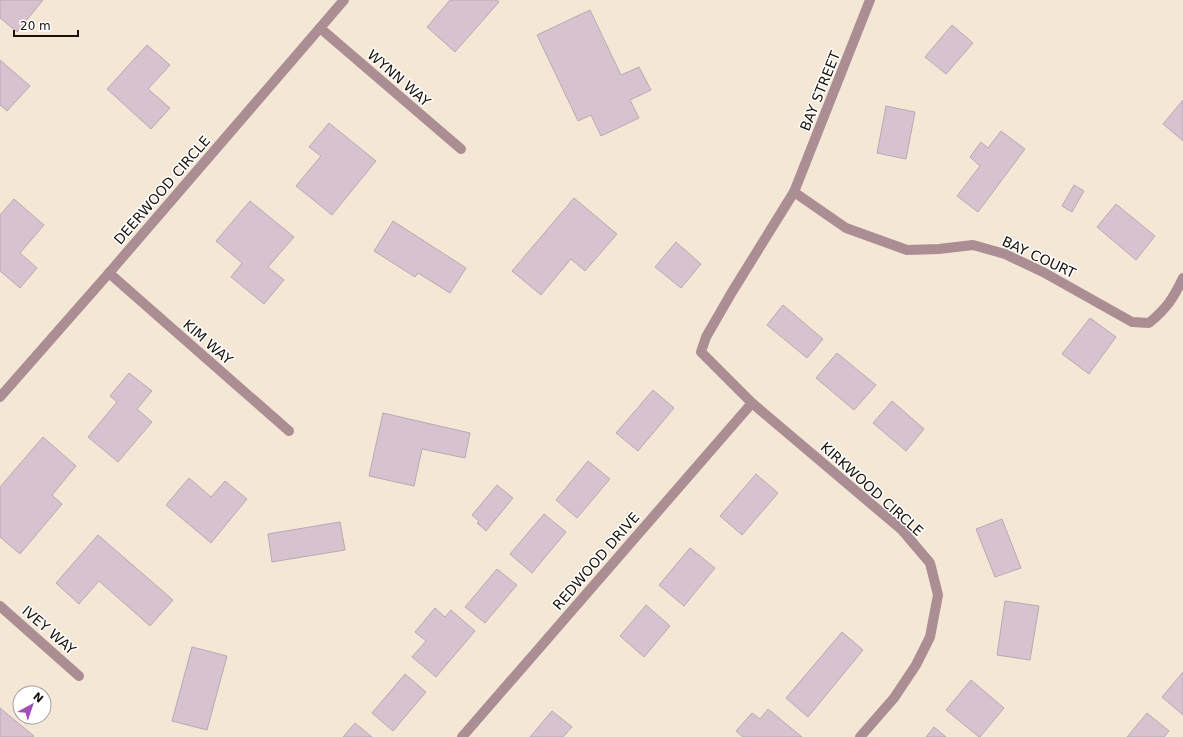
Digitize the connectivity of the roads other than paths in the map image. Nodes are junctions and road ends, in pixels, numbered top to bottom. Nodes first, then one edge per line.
1 (344, 0) edge
2 (870, 0) edge
3 (320, 28) junction
4 (461, 149) dead end
5 (794, 192) junction
6 (109, 273) junction
7 (1183, 278) edge
8 (0, 397) edge
9 (752, 403) junction
10 (289, 431) dead end
11 (0, 606) edge
12 (79, 676) dead end
13 (462, 737) edge
14 (860, 737) edge

1 - 3 street, DEERWOOD CIRCLE
2 - 5 street, BAY STREET
3 - 4 street, WYNN WAY
3 - 6 street, DEERWOOD CIRCLE
5 - 7 street, BAY COURT
5 - 9 street, BAY STREET
6 - 8 street, DEERWOOD CIRCLE
6 - 10 street, KIM WAY
9 - 13 street, REDWOOD DRIVE
9 - 14 street, KIRKWOOD CIRCLE
11 - 12 street, IVEY WAY

